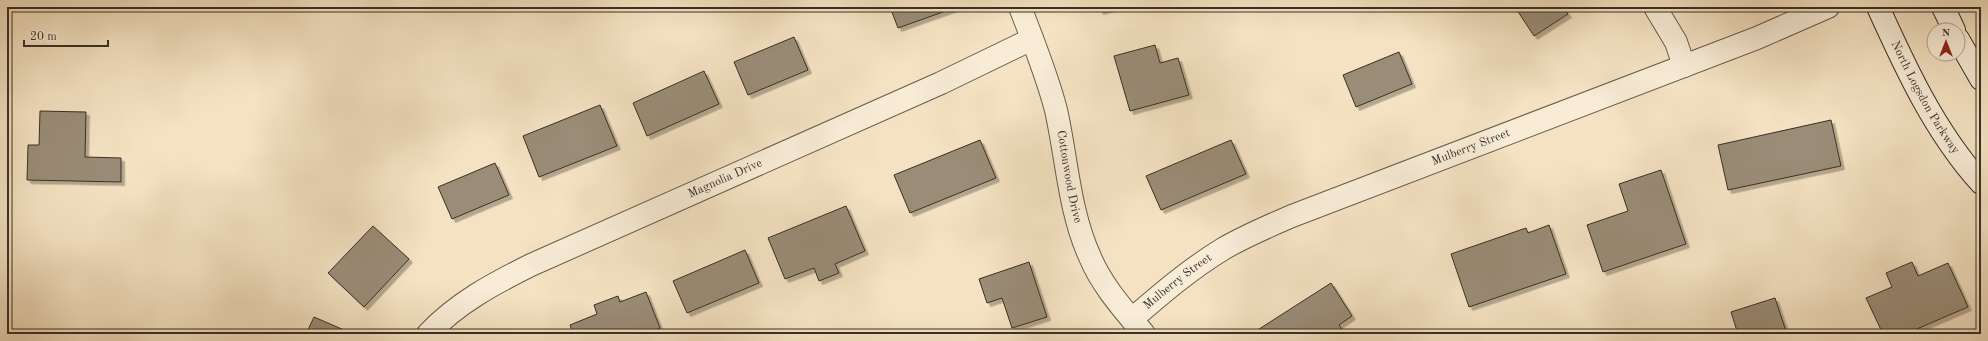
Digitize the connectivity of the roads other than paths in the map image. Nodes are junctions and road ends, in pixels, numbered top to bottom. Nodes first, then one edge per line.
1 (1020, 7) edge
2 (1655, 7) edge
3 (1828, 7) edge
4 (1878, 7) edge
5 (1943, 7) edge
6 (1950, 22) edge
7 (1032, 39) junction
8 (1966, 53) edge
9 (1684, 66) junction
10 (1981, 79) edge
11 (1981, 183) edge
12 (1138, 327) edge
13 (428, 334) edge

1 - 7 street, Cottonwood Drive
2 - 9 street
3 - 9 street, Mulberry Street
4 - 11 street, North Logsdon Parkway
5 - 6 street
7 - 12 street, Cottonwood Drive
7 - 13 street, Magnolia Drive
8 - 10 street
9 - 12 street, Mulberry Street

